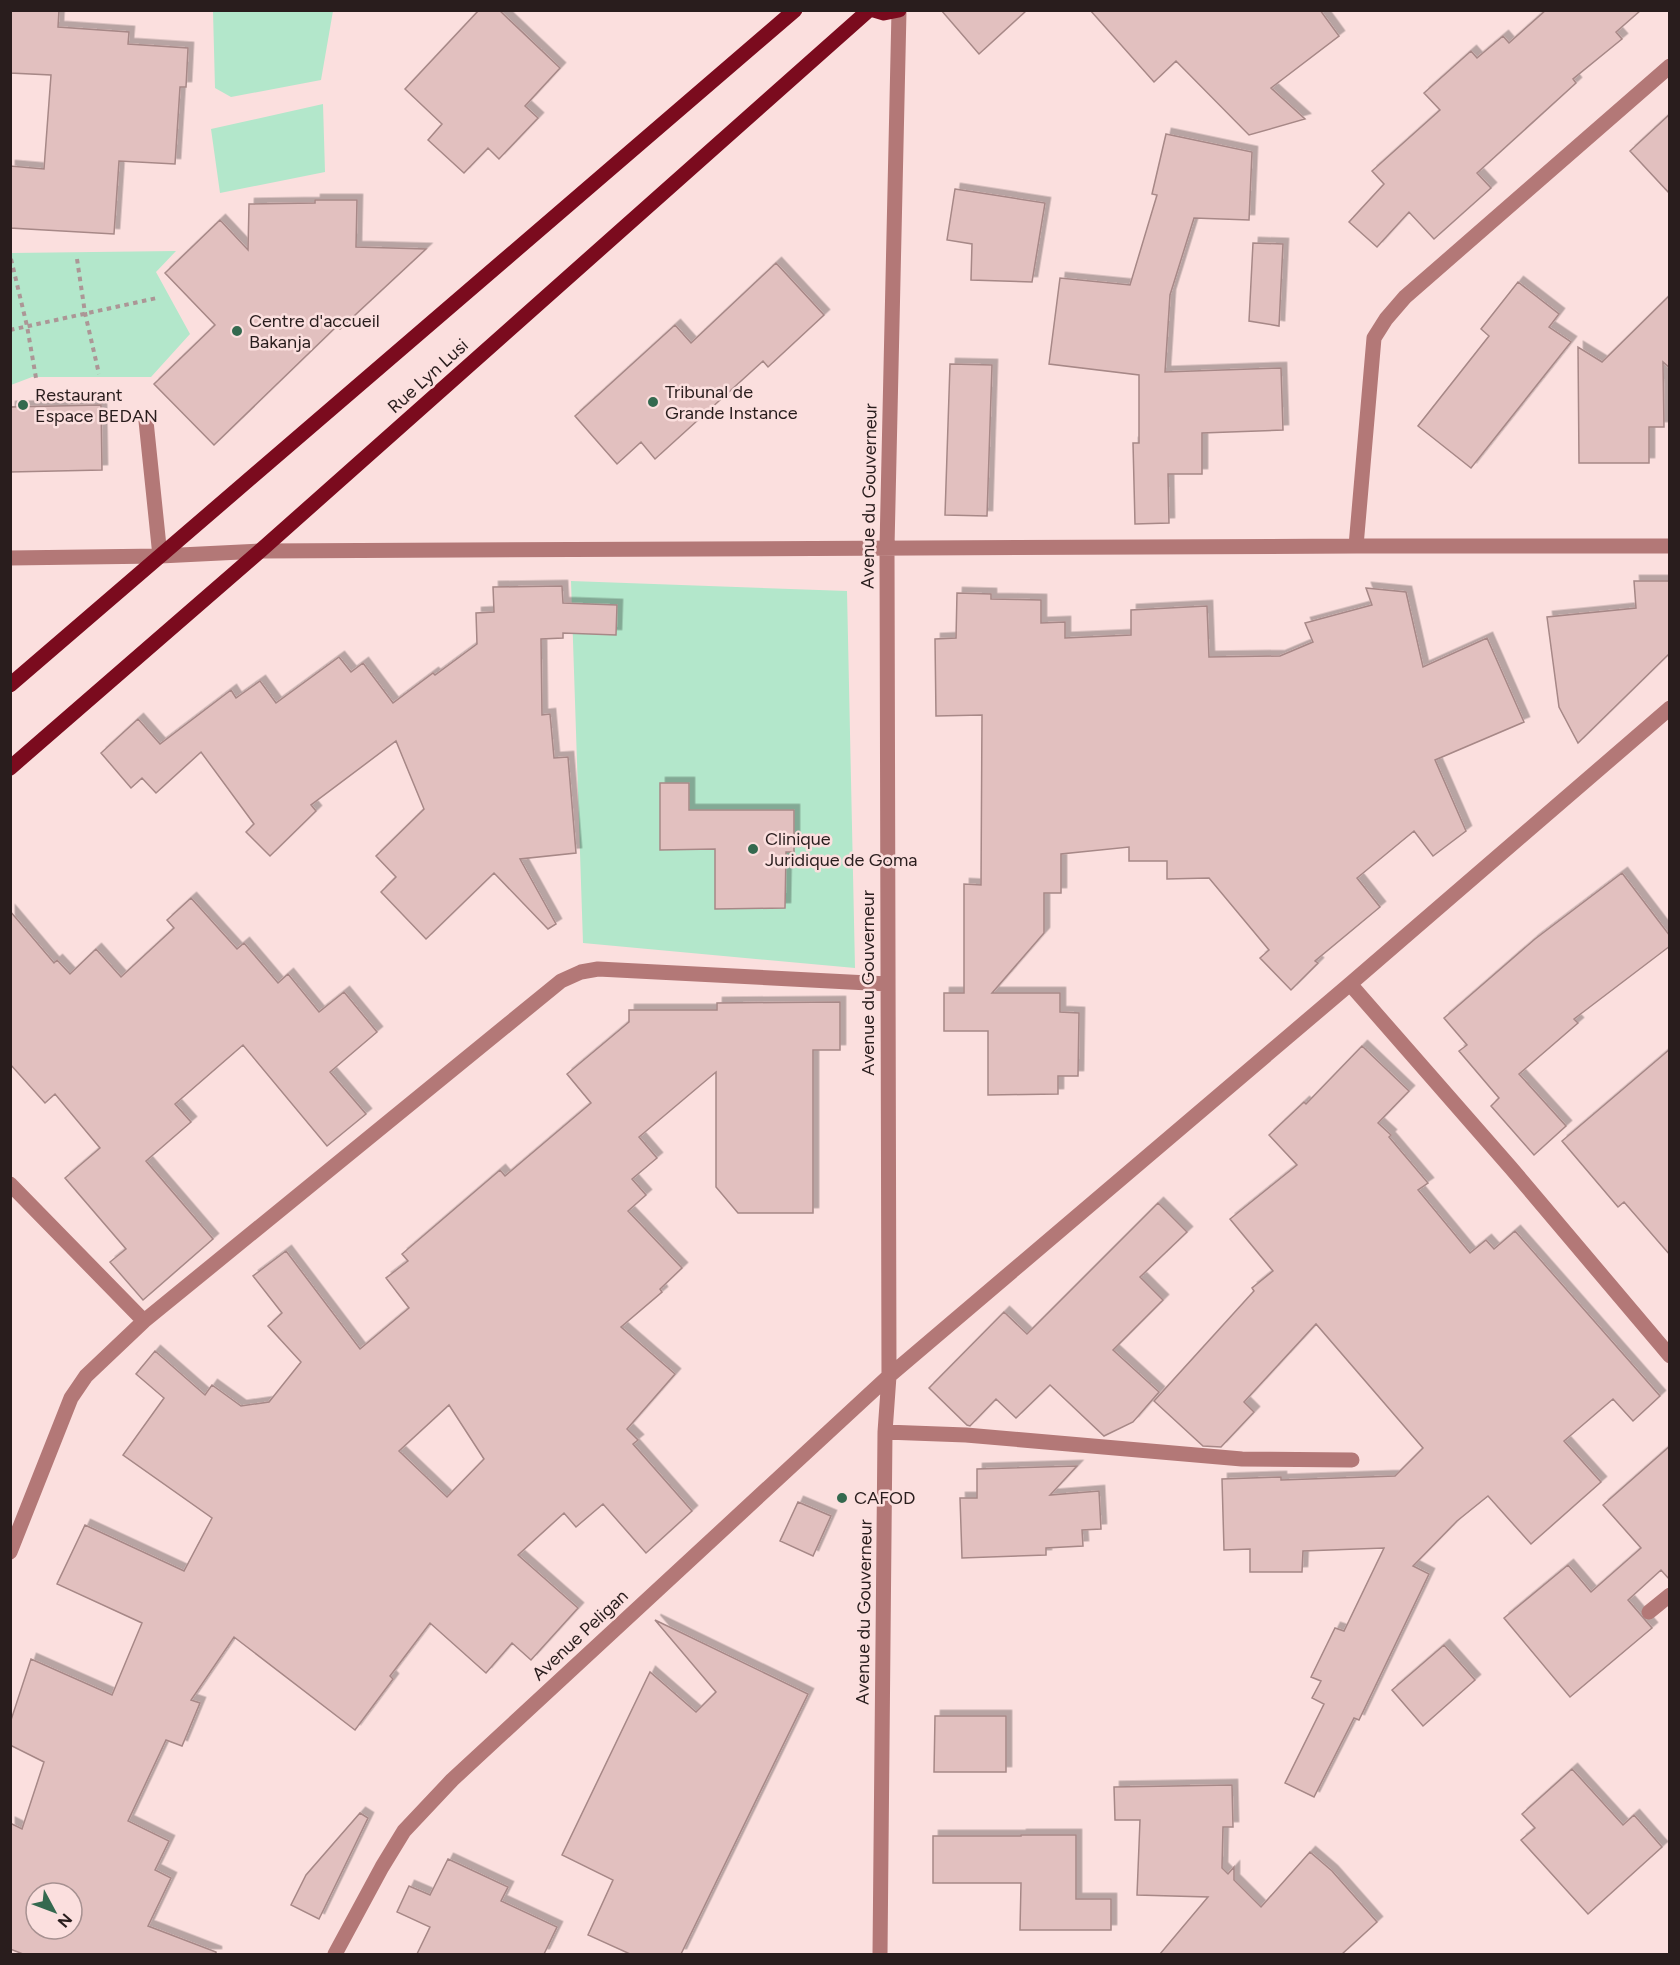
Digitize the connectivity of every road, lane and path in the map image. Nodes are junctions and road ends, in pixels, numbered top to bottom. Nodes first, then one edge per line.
1 (795, 10) edge
2 (869, 10) edge
3 (874, 10) edge
4 (899, 10) edge
5 (1670, 66) edge
6 (11, 259) edge
7 (77, 259) dead end
8 (157, 298) dead end
9 (85, 313) junction
10 (27, 326) junction
11 (10, 330) edge
12 (99, 374) dead end
13 (36, 378) dead end
14 (146, 420) dead end
15 (1356, 546) junction
16 (1670, 546) edge
17 (886, 548) junction
18 (260, 551) junction
19 (160, 556) junction
20 (10, 558) edge
21 (10, 685) edge
22 (1670, 708) edge
23 (10, 768) edge
24 (888, 984) junction
25 (1350, 984) junction
26 (10, 1184) edge
27 (144, 1321) junction
28 (1670, 1356) edge
29 (889, 1376) junction
30 (885, 1432) junction
31 (1352, 1461) dead end
32 (10, 1552) edge
33 (1670, 1595) edge
34 (1649, 1612) dead end
35 (335, 1954) edge
36 (880, 1954) edge

1 - 19 main road, Rue Lyn Lusi
2 - 18 main road, Rue Lyn Lusi
3 - 4 main road
4 - 17 street, Avenue du Gouverneur
5 - 15 street
6 - 10 path
7 - 9 path
8 - 9 path
9 - 10 path
9 - 12 path
10 - 11 path
10 - 13 path
14 - 19 street
15 - 16 street
15 - 17 street
17 - 18 street
17 - 24 street, Avenue du Gouverneur
18 - 19 street
18 - 23 main road, Rue Lyn Lusi
19 - 20 street
19 - 21 main road, Rue Lyn Lusi
22 - 25 street, Avenue Peligan
24 - 27 street
24 - 29 street, Avenue du Gouverneur
25 - 28 street
25 - 29 street, Avenue Peligan
26 - 27 street
27 - 32 street
29 - 30 street, Avenue du Gouverneur
29 - 35 street, Avenue Peligan
30 - 31 street
30 - 36 street, Avenue du Gouverneur
33 - 34 street

